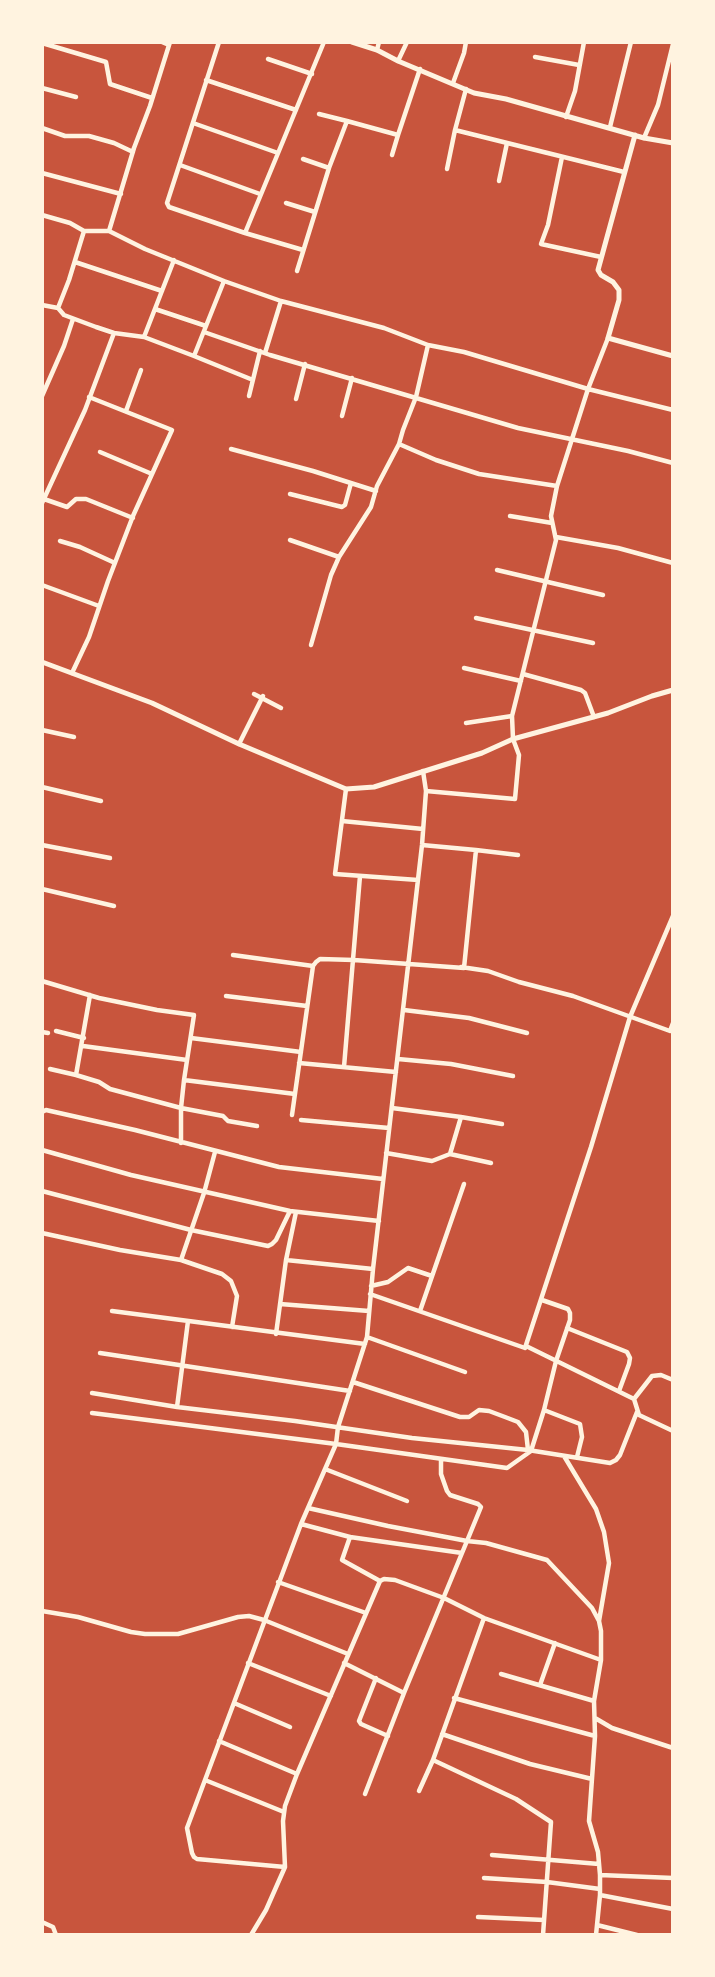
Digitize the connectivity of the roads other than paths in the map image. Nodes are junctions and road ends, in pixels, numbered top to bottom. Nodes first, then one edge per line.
1 (162, 42) edge
2 (219, 42) edge
3 (324, 42) edge
4 (352, 42) edge
5 (379, 42) edge
6 (407, 42) edge
7 (466, 42) edge
8 (584, 42) edge
9 (631, 42) edge
10 (42, 43) edge
11 (170, 43) edge
12 (673, 44) edge
13 (377, 50) junction
14 (535, 57) dead end
15 (268, 59) dead end
16 (398, 61) junction
17 (579, 65) junction
18 (420, 69) junction
19 (312, 74) junction
20 (206, 80) junction
21 (453, 83) junction
22 (42, 88) edge
23 (466, 89) junction
24 (76, 97) dead end
25 (152, 98) junction
26 (296, 110) junction
27 (319, 114) dead end
28 (566, 117) junction
29 (347, 121) junction
30 (193, 123) junction
31 (610, 127) junction
32 (42, 128) edge
33 (455, 130) junction
34 (398, 135) junction
35 (635, 135) junction
36 (644, 138) junction
37 (507, 143) junction
38 (673, 143) edge
39 (132, 152) junction
40 (278, 153) junction
41 (392, 155) dead end
42 (562, 157) junction
43 (303, 159) dead end
44 (180, 165) junction
45 (329, 168) junction
46 (447, 169) dead end
47 (624, 172) junction
48 (42, 173) edge
49 (499, 181) dead end
50 (121, 194) junction
51 (261, 194) junction
52 (286, 204) dead end
53 (315, 212) junction
54 (42, 215) edge
55 (84, 231) junction
56 (109, 231) junction
57 (245, 233) junction
58 (303, 250) junction
59 (601, 257) junction
60 (174, 260) junction
61 (75, 262) junction
62 (297, 271) dead end
63 (224, 281) junction
64 (162, 291) junction
65 (281, 301) junction
66 (42, 305) edge
67 (58, 308) junction
68 (155, 309) junction
69 (74, 319) junction
70 (205, 329) junction
71 (114, 333) junction
72 (144, 337) junction
73 (608, 338) junction
74 (428, 345) junction
75 (263, 352) junction
76 (194, 356) junction
77 (673, 356) edge
78 (305, 364) junction
79 (141, 370) dead end
80 (352, 378) junction
81 (253, 380) junction
82 (588, 388) junction
83 (42, 396) edge
84 (249, 396) dead end
85 (89, 397) junction
86 (416, 397) junction
87 (296, 399) dead end
88 (673, 410) edge
89 (126, 411) junction
90 (342, 416) dead end
91 (571, 439) junction
92 (399, 444) junction
93 (231, 449) dead end
94 (100, 452) dead end
95 (673, 463) edge
96 (152, 474) junction
97 (351, 483) junction
98 (557, 486) junction
99 (376, 491) junction
100 (290, 494) dead end
101 (43, 501) edge
102 (510, 516) dead end
103 (133, 518) junction
104 (552, 523) junction
105 (556, 537) junction
106 (290, 540) dead end
107 (60, 541) dead end
108 (339, 557) junction
109 (115, 563) junction
110 (673, 563) edge
111 (497, 570) dead end
112 (546, 581) junction
113 (42, 585) edge
114 (603, 595) dead end
115 (99, 606) junction
116 (476, 618) dead end
117 (533, 630) junction
118 (593, 643) dead end
119 (311, 645) dead end
120 (42, 662) edge
121 (464, 668) dead end
122 (72, 674) junction
123 (523, 674) junction
124 (521, 681) junction
125 (673, 690) edge
126 (254, 694) dead end
127 (262, 697) junction
128 (281, 708) dead end
129 (512, 716) junction
130 (594, 717) junction
131 (466, 723) dead end
132 (42, 730) edge
133 (74, 737) dead end
134 (513, 739) junction
135 (239, 744) junction
136 (423, 771) junction
137 (42, 787) edge
138 (346, 789) junction
139 (426, 791) junction
140 (101, 801) dead end
141 (342, 821) junction
142 (423, 829) junction
143 (42, 845) edge
144 (422, 845) junction
145 (476, 850) junction
146 (518, 855) dead end
147 (110, 858) dead end
148 (360, 876) junction
149 (418, 880) junction
150 (42, 889) edge
151 (114, 906) dead end
152 (673, 916) edge
153 (233, 955) dead end
154 (354, 960) junction
155 (410, 964) junction
156 (313, 966) junction
157 (461, 967) junction
158 (42, 981) edge
159 (90, 995) junction
160 (226, 996) dead end
161 (307, 1006) junction
162 (404, 1010) junction
163 (630, 1017) junction
164 (673, 1023) edge
165 (56, 1031) dead end
166 (527, 1033) dead end
167 (84, 1038) junction
168 (191, 1038) junction
169 (83, 1046) junction
170 (300, 1052) junction
171 (398, 1059) junction
172 (187, 1060) junction
173 (299, 1063) junction
174 (344, 1067) junction
175 (50, 1069) dead end
176 (396, 1072) junction
177 (76, 1075) junction
178 (513, 1076) dead end
179 (184, 1080) junction
180 (295, 1094) junction
181 (181, 1108) junction
182 (392, 1108) junction
183 (42, 1112) edge
184 (292, 1115) dead end
185 (461, 1117) junction
186 (301, 1120) dead end
187 (502, 1124) dead end
188 (257, 1126) dead end
189 (389, 1128) junction
190 (181, 1143) junction
191 (42, 1150) edge
192 (215, 1152) junction
193 (386, 1153) junction
194 (450, 1154) junction
195 (491, 1163) dead end
196 (383, 1180) junction
197 (464, 1184) dead end
198 (42, 1191) edge
199 (204, 1193) junction
200 (293, 1211) junction
201 (379, 1222) junction
202 (191, 1230) junction
203 (42, 1233) edge
204 (181, 1260) junction
205 (286, 1260) junction
206 (373, 1269) junction
207 (432, 1276) junction
208 (371, 1286) junction
209 (370, 1294) junction
210 (542, 1300) junction
211 (280, 1304) junction
212 (112, 1311) dead end
213 (369, 1311) junction
214 (419, 1311) junction
215 (188, 1321) junction
216 (232, 1327) junction
217 (567, 1328) junction
218 (276, 1334) junction
219 (367, 1337) junction
220 (365, 1344) junction
221 (526, 1346) junction
222 (100, 1353) dead end
223 (556, 1361) junction
224 (182, 1365) junction
225 (465, 1372) dead end
226 (673, 1380) edge
227 (353, 1382) junction
228 (350, 1391) junction
229 (620, 1391) junction
230 (92, 1393) dead end
231 (634, 1399) junction
232 (177, 1407) junction
233 (544, 1410) junction
234 (637, 1412) junction
235 (92, 1413) dead end
236 (338, 1427) junction
237 (673, 1431) edge
238 (336, 1444) junction
239 (530, 1450) junction
240 (564, 1455) junction
241 (577, 1457) junction
242 (441, 1459) junction
243 (326, 1469) junction
244 (407, 1501) dead end
245 (308, 1508) junction
246 (300, 1524) junction
247 (350, 1537) junction
248 (467, 1541) junction
249 (462, 1553) junction
250 (380, 1581) junction
251 (278, 1582) junction
252 (444, 1598) junction
253 (42, 1611) edge
254 (366, 1613) junction
255 (484, 1618) junction
256 (264, 1620) junction
257 (599, 1620) junction
258 (555, 1643) junction
259 (348, 1654) junction
260 (601, 1660) junction
261 (248, 1663) junction
262 (344, 1664) junction
263 (501, 1674) dead end
264 (376, 1678) junction
265 (540, 1685) junction
266 (404, 1693) junction
267 (331, 1696) junction
268 (454, 1698) junction
269 (594, 1701) junction
270 (234, 1703) junction
271 (594, 1717) junction
272 (290, 1727) dead end
273 (443, 1734) junction
274 (595, 1735) junction
275 (388, 1736) junction
276 (219, 1741) junction
277 (673, 1748) edge
278 (433, 1760) junction
279 (296, 1774) junction
280 (592, 1779) junction
281 (205, 1780) junction
282 (419, 1791) dead end
283 (365, 1794) dead end
284 (284, 1812) junction
285 (492, 1855) dead end
286 (550, 1859) junction
287 (599, 1864) junction
288 (285, 1867) junction
289 (600, 1875) junction
290 (484, 1878) dead end
291 (673, 1878) edge
292 (547, 1882) junction
293 (600, 1892) junction
294 (673, 1909) edge
295 (478, 1917) dead end
296 (544, 1920) junction
297 (42, 1922) edge
298 (597, 1926) junction
299 (56, 1935) edge
300 (251, 1935) edge
301 (543, 1935) edge
302 (596, 1935) edge
303 (638, 1935) edge

1 - 11 street
2 - 20 street
3 - 19 street
4 - 13 street
5 - 13 street
6 - 16 street
7 - 21 street
8 - 17 street
9 - 31 street
10 - 25 street
11 - 25 street
12 - 36 street
13 - 16 street
14 - 17 street
15 - 19 street
16 - 18 street
17 - 28 street
18 - 21 street
18 - 34 street
19 - 26 street
20 - 26 street
20 - 30 street
21 - 23 street
22 - 24 street
23 - 28 street
23 - 33 street
25 - 39 street
26 - 40 street
27 - 29 street
28 - 31 street
29 - 34 street
29 - 45 street
30 - 40 street
30 - 44 street
31 - 35 street
32 - 39 street
33 - 37 street
33 - 46 street
34 - 41 street
35 - 36 street
35 - 47 street
36 - 38 street
37 - 42 street
37 - 49 street
39 - 50 street
40 - 51 street
42 - 47 street
42 - 59 street
43 - 45 street
44 - 51 street
44 - 57 street
45 - 53 street
47 - 59 street
48 - 50 street
50 - 56 street
51 - 57 street
52 - 53 street
53 - 58 street
54 - 55 street
55 - 56 street
55 - 61 street
56 - 60 street
57 - 58 street
58 - 62 street
59 - 73 street
60 - 63 street
60 - 64 street
61 - 64 street
61 - 67 street
63 - 65 street
63 - 70 street
64 - 68 street
65 - 74 street
65 - 75 street
66 - 67 street
67 - 69 street
68 - 70 street
68 - 72 street
69 - 71 street
69 - 83 street
70 - 75 street
70 - 76 street
71 - 72 street
71 - 85 street
72 - 76 street
73 - 77 street
73 - 82 street
74 - 82 street
74 - 86 street
75 - 78 street
75 - 81 street
76 - 81 street
78 - 80 street
78 - 87 street
79 - 89 street
80 - 86 street
80 - 90 street
81 - 84 street
82 - 88 street
82 - 91 street
85 - 89 street
85 - 101 street
86 - 91 street
86 - 92 street
89 - 96 street
91 - 95 street
91 - 98 street
92 - 98 street
92 - 99 street
93 - 97 street
94 - 96 street
96 - 103 street
97 - 99 street
97 - 100 street
98 - 104 street
99 - 108 street
101 - 103 street
102 - 104 street
103 - 109 street
104 - 105 street
105 - 110 street
105 - 112 street
106 - 108 street
107 - 109 street
108 - 119 street
109 - 115 street
111 - 112 street
112 - 114 street
112 - 117 street
113 - 115 street
115 - 122 street
116 - 117 street
117 - 118 street
117 - 123 street
120 - 122 street
121 - 124 street
122 - 135 street
123 - 124 street
123 - 130 street
124 - 129 street
125 - 130 street
126 - 127 street
127 - 128 street
127 - 135 street
129 - 131 street
129 - 134 street
130 - 134 street
132 - 133 street
134 - 136 street
134 - 139 street
135 - 138 street
136 - 138 street
136 - 139 street
137 - 140 street
138 - 141 street
139 - 142 street
141 - 142 street
141 - 148 street
142 - 144 street
143 - 147 street
144 - 145 street
144 - 149 street
145 - 146 street
145 - 157 street
148 - 149 street
148 - 154 street
149 - 155 street
150 - 151 street
152 - 163 street
153 - 156 street
154 - 155 street
154 - 156 street
154 - 174 street
155 - 157 street
155 - 162 street
156 - 161 street
157 - 163 street
158 - 159 street
159 - 167 street
159 - 168 street
160 - 161 street
161 - 170 street
162 - 166 street
162 - 171 street
163 - 164 street
163 - 210 street
165 - 167 street
167 - 169 street
168 - 170 street
168 - 172 street
169 - 172 street
169 - 177 street
170 - 173 street
171 - 176 street
171 - 178 street
172 - 179 street
173 - 174 street
173 - 180 street
174 - 176 street
175 - 177 street
176 - 182 street
177 - 181 street
179 - 180 street
179 - 181 street
180 - 184 street
181 - 188 street
181 - 190 street
182 - 185 street
182 - 189 street
183 - 190 street
185 - 187 street
185 - 194 street
186 - 189 street
189 - 193 street
190 - 192 street
191 - 199 street
192 - 196 street
192 - 199 street
193 - 194 street
193 - 196 street
194 - 195 street
196 - 201 street
197 - 207 street
198 - 202 street
199 - 200 street
199 - 202 street
200 - 201 street
200 - 202 street
200 - 205 street
201 - 206 street
202 - 204 street
203 - 204 street
204 - 216 street
205 - 206 street
205 - 211 street
206 - 208 street
207 - 208 street
207 - 214 street
208 - 209 street
209 - 213 street
209 - 214 street
210 - 217 street
210 - 221 street
211 - 213 street
211 - 218 street
212 - 215 street
213 - 219 street
214 - 221 street
215 - 216 street
215 - 224 street
216 - 218 street
217 - 223 street
217 - 229 street
218 - 220 street
219 - 220 street
219 - 225 street
220 - 227 street
221 - 223 street
222 - 224 street
223 - 229 street
223 - 233 street
224 - 228 street
224 - 232 street
226 - 231 street
227 - 228 street
227 - 239 street
228 - 236 street
229 - 231 street
230 - 232 street
231 - 234 street
232 - 236 street
233 - 239 street
233 - 241 street
234 - 237 street
234 - 241 street
235 - 238 street
236 - 238 street
236 - 239 street
238 - 242 street
238 - 243 street
239 - 240 street
239 - 242 street
240 - 241 street
240 - 257 street
242 - 248 street
243 - 244 street
243 - 245 street
245 - 246 street
245 - 248 street
246 - 247 street
246 - 251 street
247 - 249 street
247 - 250 street
248 - 249 street
248 - 257 street
249 - 252 street
250 - 252 street
250 - 254 street
251 - 254 street
251 - 256 street
252 - 255 street
252 - 266 street
253 - 256 street
254 - 259 street
255 - 258 street
255 - 268 street
256 - 259 street
256 - 261 street
257 - 260 street
258 - 260 street
258 - 265 street
259 - 262 street
260 - 269 street
261 - 267 street
261 - 270 street
262 - 264 street
262 - 267 street
263 - 265 street
264 - 266 street
264 - 275 street
265 - 269 street
266 - 275 street
267 - 279 street
268 - 273 street
268 - 274 street
269 - 271 street
270 - 272 street
270 - 276 street
271 - 274 street
271 - 277 street
273 - 278 street
273 - 280 street
274 - 280 street
275 - 283 street
276 - 279 street
276 - 281 street
278 - 282 street
278 - 286 street
279 - 284 street
280 - 287 street
281 - 284 street
281 - 288 street
284 - 288 street
285 - 286 street
286 - 287 street
286 - 292 street
287 - 289 street
288 - 300 street
289 - 291 street
289 - 293 street
290 - 292 street
292 - 293 street
292 - 296 street
293 - 294 street
293 - 298 street
295 - 296 street
296 - 301 street
297 - 299 street
298 - 302 street
298 - 303 street

